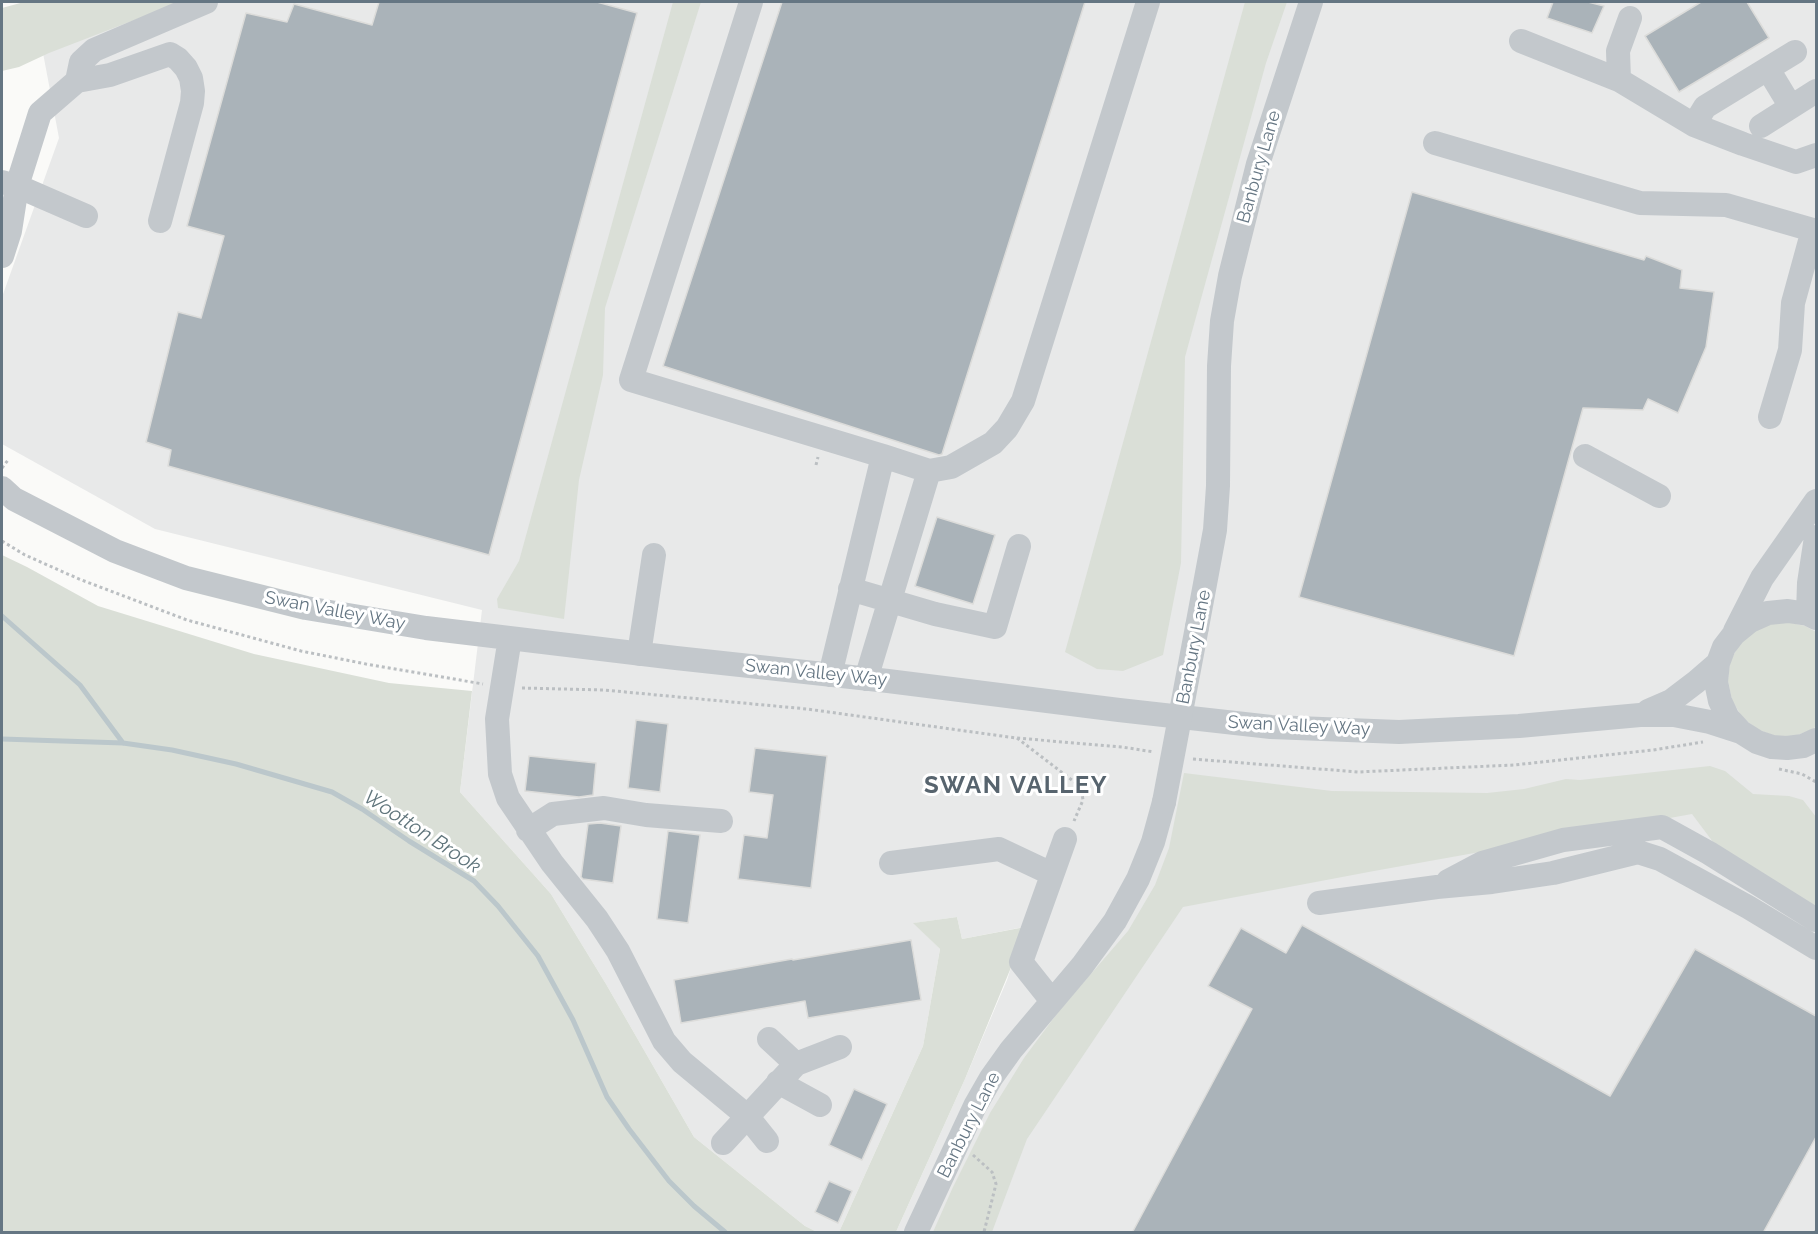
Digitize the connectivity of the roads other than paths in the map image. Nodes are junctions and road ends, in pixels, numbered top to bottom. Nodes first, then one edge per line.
1 (206, 2) edge
2 (751, 2) edge
3 (1148, 2) edge
4 (1311, 2) edge
5 (1630, 18) dead end
6 (1521, 41) dead end
7 (1795, 52) dead end
8 (1768, 69) junction
9 (1619, 80) junction
10 (77, 81) junction
11 (1816, 91) edge
12 (1791, 107) junction
13 (1694, 125) junction
14 (1761, 126) dead end
15 (1435, 143) dead end
16 (1816, 155) edge
17 (9, 184) edge
18 (86, 216) dead end
19 (160, 221) dead end
20 (1815, 231) edge
21 (2, 256) edge
22 (1770, 417) dead end
23 (883, 456) junction
24 (1585, 456) dead end
25 (929, 471) junction
26 (6, 495) edge
27 (1659, 496) dead end
28 (1816, 501) edge
29 (1816, 537) edge
30 (1019, 546) dead end
31 (654, 555) dead end
32 (850, 590) junction
33 (890, 600) junction
34 (1812, 616) edge
35 (1734, 634) junction
36 (510, 638) junction
37 (639, 654) junction
38 (1718, 663) junction
39 (830, 675) junction
40 (866, 679) junction
41 (1640, 715) junction
42 (1740, 732) junction
43 (1812, 749) edge
44 (721, 821) dead end
45 (528, 830) junction
46 (1065, 839) road end
47 (891, 863) dead end
48 (1052, 874) junction
49 (1437, 886) junction
50 (1319, 903) dead end
51 (1816, 920) edge
52 (1816, 948) edge
53 (1052, 1002) junction
54 (769, 1039) dead end
55 (840, 1047) dead end
56 (796, 1064) junction
57 (778, 1082) junction
58 (820, 1106) dead end
59 (747, 1116) junction
60 (766, 1142) dead end
61 (723, 1143) dead end
62 (916, 1233) edge

1 - 10 street
2 - 23 street
3 - 25 street
4 - 53 street, Banbury Lane, bridge
5 - 9 street
6 - 9 street
7 - 8 street
8 - 12 street
8 - 13 street
9 - 13 street
10 - 17 street
10 - 19 street
11 - 12 street
12 - 14 street
13 - 16 street
15 - 20 street
17 - 18 street
17 - 21 street
20 - 22 street
23 - 25 street
23 - 32 street
24 - 27 street
25 - 33 street
26 - 36 street, Swan Valley Way
28 - 35 street
29 - 34 street
30 - 33 street
31 - 37 street
32 - 33 street
32 - 39 street
33 - 40 street
34 - 35 street
35 - 38 street
36 - 37 street, Swan Valley Way
36 - 45 street
37 - 39 street, Swan Valley Way
38 - 41 street, Swan Valley Way
38 - 42 street
39 - 40 street, Swan Valley Way
40 - 41 street, Swan Valley Way
41 - 42 street, Swan Valley Way
42 - 43 street, Swan Valley Way
44 - 45 street
45 - 59 street
46 - 48 street
47 - 48 street
48 - 53 street
49 - 50 street
49 - 51 street
49 - 52 street
53 - 62 street, Banbury Lane
54 - 56 street
55 - 56 street
56 - 57 street
57 - 58 street
57 - 59 street
59 - 60 street
59 - 61 street

